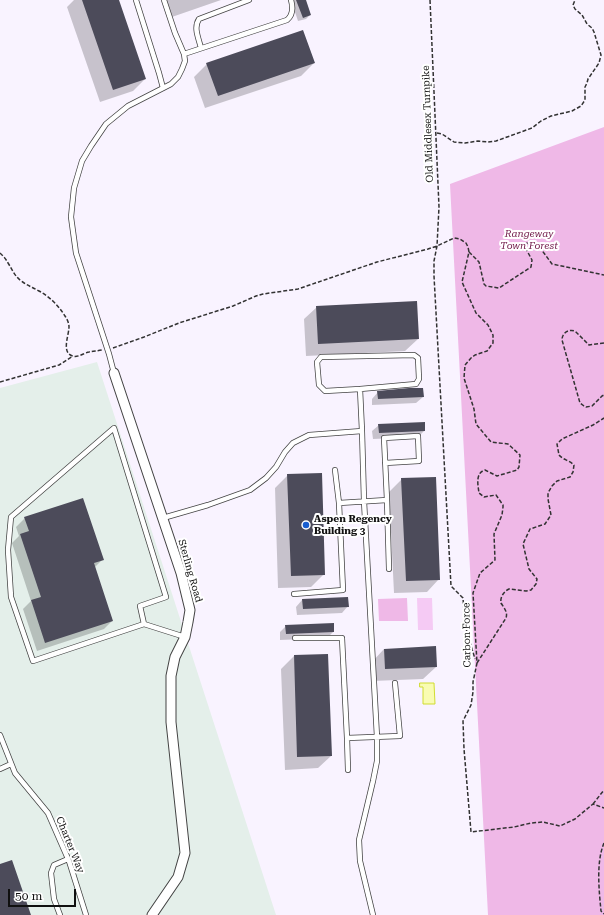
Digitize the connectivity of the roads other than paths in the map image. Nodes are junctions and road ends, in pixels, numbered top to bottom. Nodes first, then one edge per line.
1 (136, 0) edge
2 (164, 0) edge
3 (249, 0) edge
4 (291, 0) edge
5 (201, 48) junction
6 (184, 54) junction
7 (163, 88) junction
8 (114, 373) joint
9 (360, 389) junction
10 (362, 431) junction
11 (385, 463) junction
12 (336, 470) dead end
13 (387, 500) junction
14 (364, 501) junction
15 (339, 503) junction
16 (163, 518) junction
17 (389, 569) dead end
18 (294, 594) dead end
19 (144, 624) junction
20 (185, 637) junction
21 (296, 638) dead end
22 (395, 683) dead end
23 (0, 735) edge
24 (377, 737) junction
25 (346, 738) junction
26 (12, 764) junction
27 (0, 769) edge
28 (348, 770) dead end
29 (68, 859) junction
30 (60, 915) edge
31 (86, 915) edge
32 (152, 915) edge
33 (373, 915) edge

1 - 7 lane
2 - 6 lane
3 - 5 lane
4 - 5 lane
5 - 6 lane
6 - 7 lane
7 - 8 lane
8 - 16 street, Sterling Road
9 - 9 lane
9 - 10 lane
10 - 14 lane
10 - 16 lane
11 - 11 lane
11 - 13 lane
12 - 15 lane
13 - 14 lane
13 - 17 lane
14 - 15 lane
14 - 24 lane
15 - 18 lane
16 - 20 street, Sterling Road
19 - 19 lane
19 - 20 lane
20 - 32 street, Sterling Road
21 - 25 lane
22 - 24 lane
23 - 26 lane, Charter Way
24 - 25 lane
24 - 33 lane
25 - 28 lane
26 - 27 lane
26 - 29 lane, Charter Way
29 - 30 lane
29 - 31 lane, Charter Way

